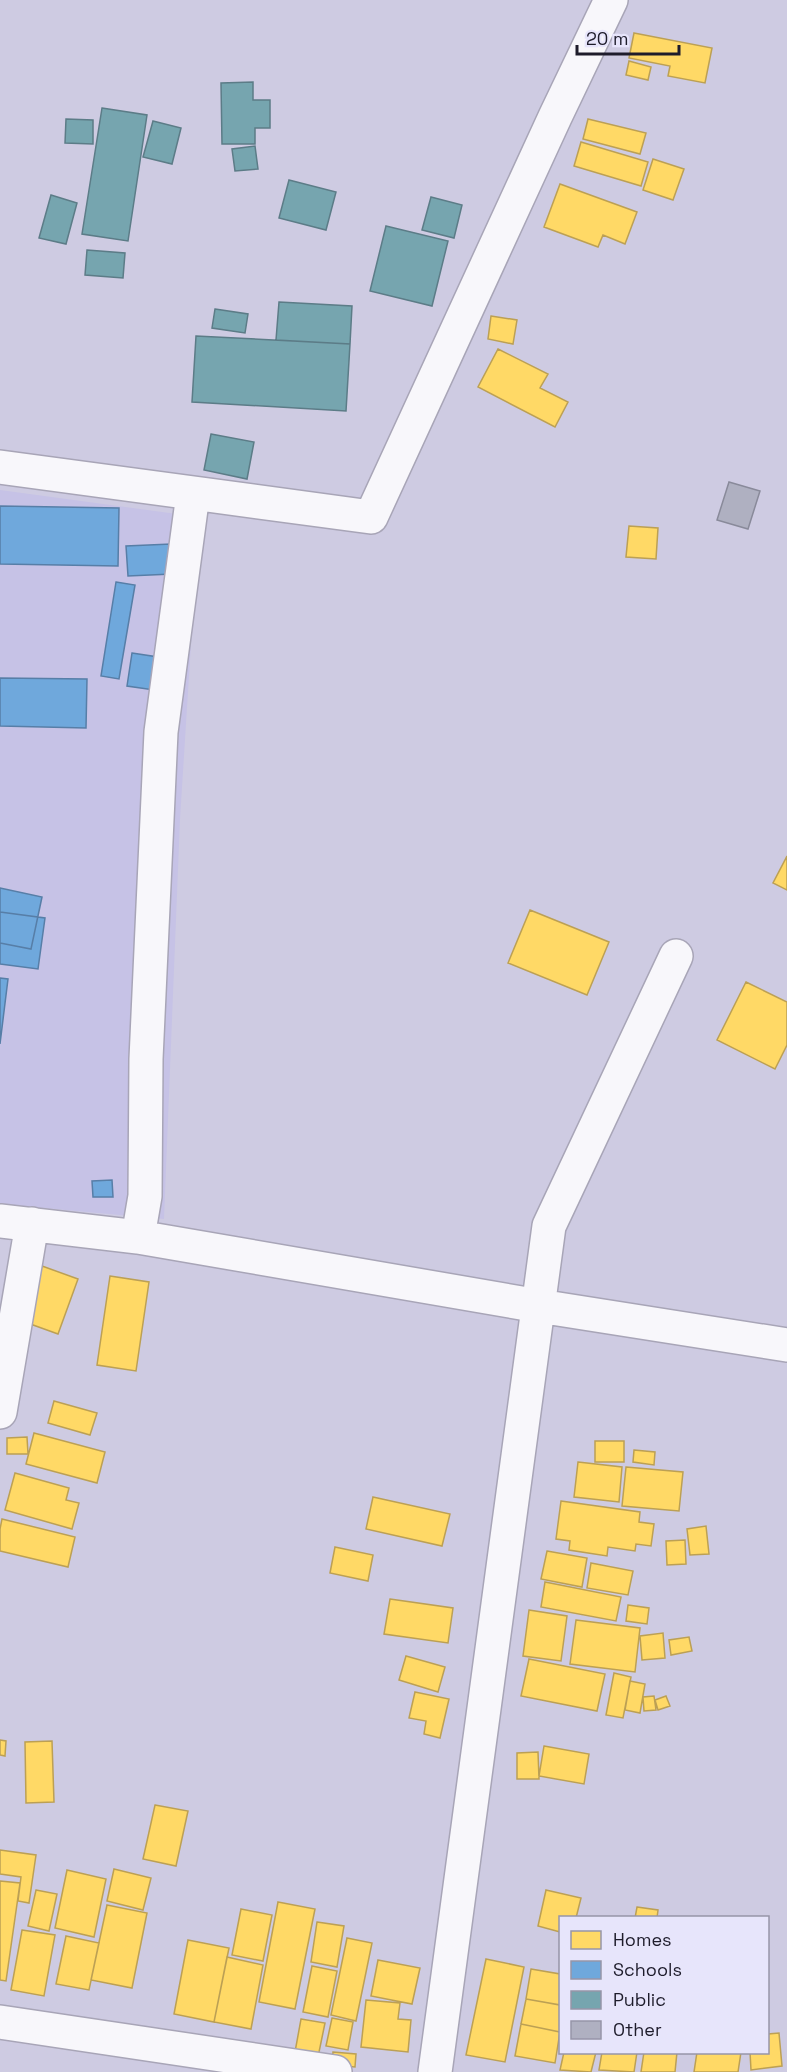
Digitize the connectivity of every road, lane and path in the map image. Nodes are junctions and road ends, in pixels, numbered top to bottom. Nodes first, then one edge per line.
1 (602, 3) edge
2 (0, 467) edge
3 (193, 494) junction
4 (676, 956) dead end
5 (0, 1221) edge
6 (32, 1224) junction
7 (138, 1237) junction
8 (539, 1306) junction
9 (787, 1345) edge
10 (0, 1412) edge
11 (0, 2022) edge
12 (335, 2072) edge
13 (435, 2072) edge

1 - 3 street
2 - 3 street
3 - 7 street
4 - 8 street
5 - 6 street
6 - 7 street
6 - 10 street
7 - 8 street
8 - 9 street
8 - 13 street
11 - 12 street

